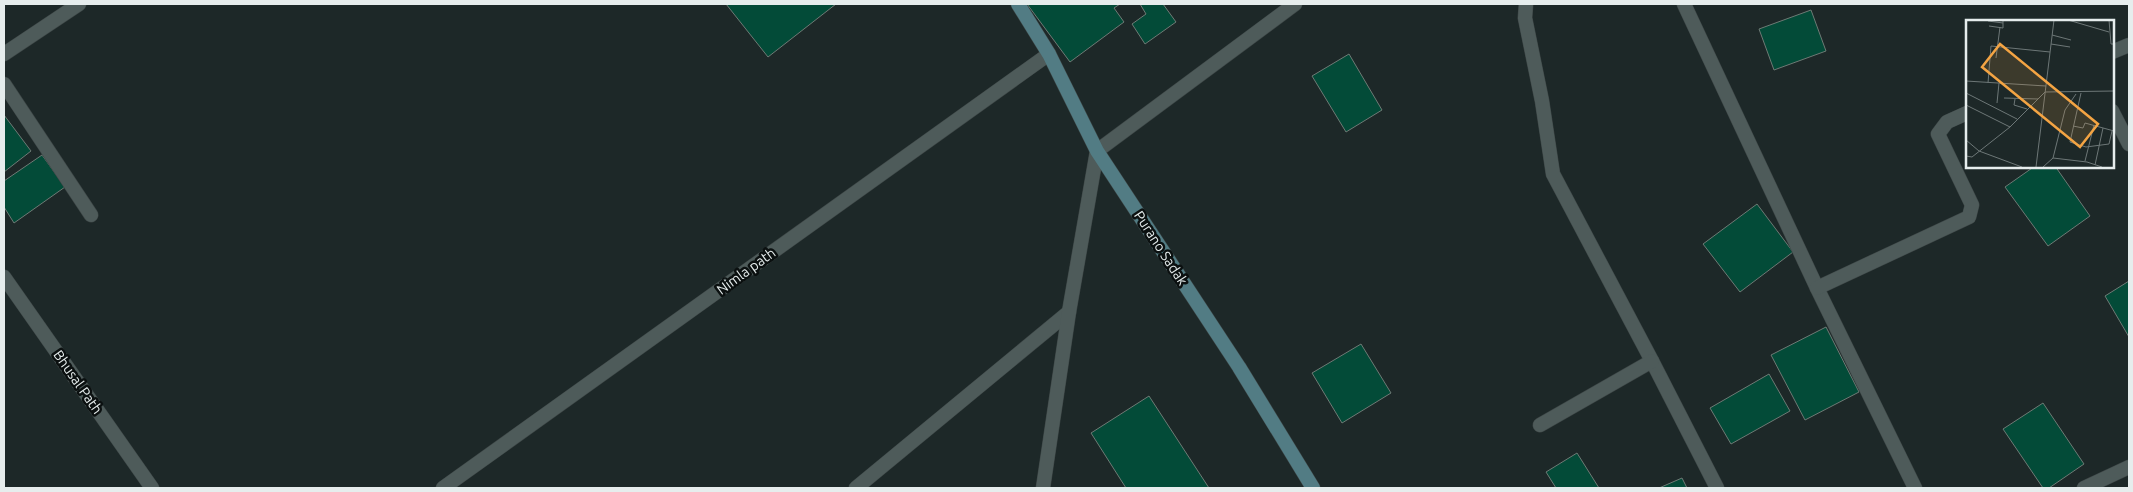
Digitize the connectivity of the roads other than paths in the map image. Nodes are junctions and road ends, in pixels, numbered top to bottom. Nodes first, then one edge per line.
1 (79, 4) edge
2 (1018, 4) edge
3 (1295, 4) edge
4 (1526, 4) edge
5 (1684, 4) edge
6 (2129, 45) edge
7 (2113, 52) edge
8 (4, 54) edge
9 (1049, 54) junction
10 (4, 84) edge
11 (1966, 113) edge
12 (2113, 113) edge
13 (2129, 144) edge
14 (1097, 151) junction
15 (92, 216) dead end
16 (4, 277) edge
17 (1817, 288) junction
18 (1069, 312) junction
19 (1652, 361) junction
20 (1540, 426) dead end
21 (2129, 467) edge
22 (152, 488) edge
23 (443, 488) edge
24 (856, 488) edge
25 (1043, 488) edge
26 (1314, 488) edge
27 (1717, 488) edge
28 (1915, 488) edge
29 (2084, 488) edge

1 - 8 street
2 - 9 main road, Purano Sadak
3 - 14 street
4 - 19 street
5 - 17 street
6 - 7 street
9 - 14 main road, Purano Sadak
9 - 23 street, Nimla path
10 - 15 street
11 - 17 street
12 - 13 street
14 - 18 street
14 - 26 main road, Purano Sadak
16 - 22 street, Bhusal Path
17 - 28 street
18 - 24 street
18 - 25 street
19 - 20 street
19 - 27 street
21 - 29 street

